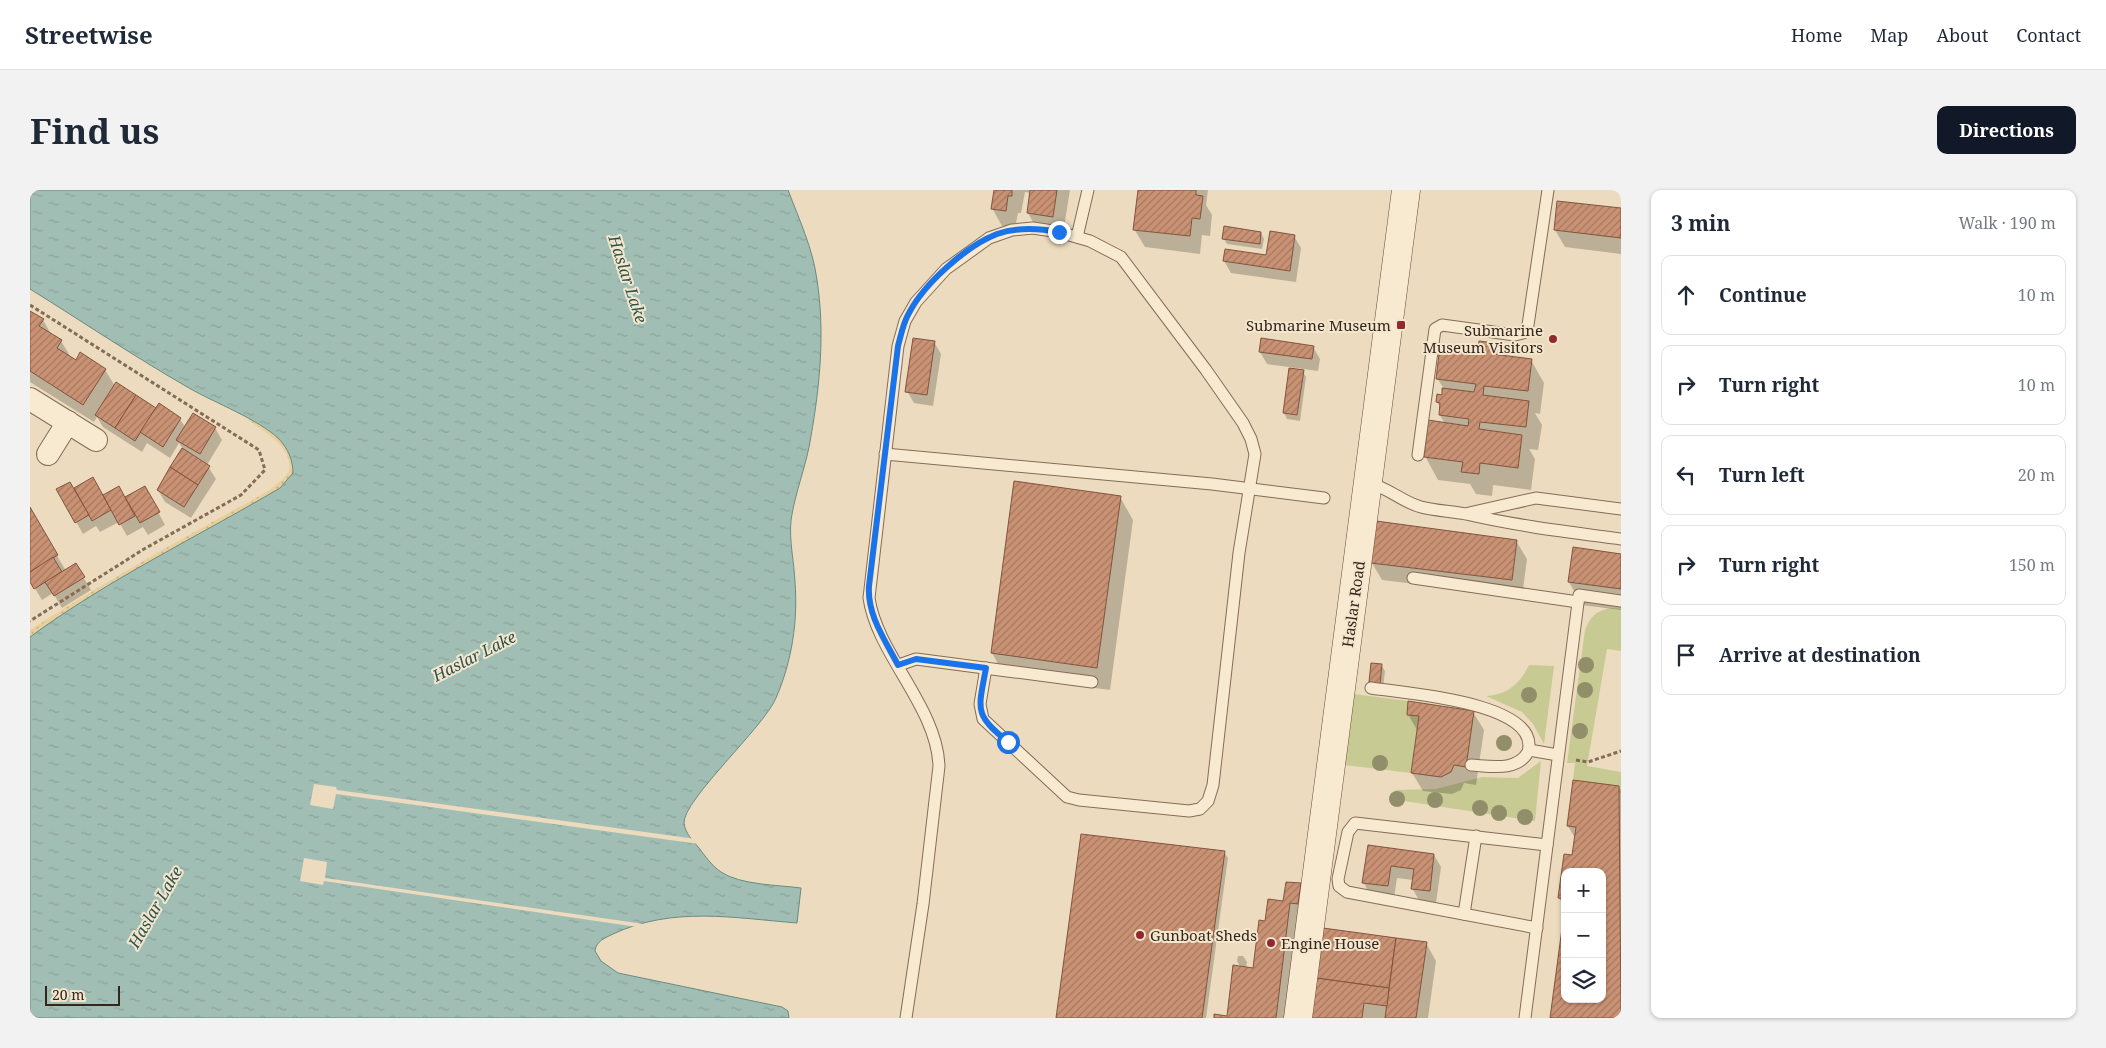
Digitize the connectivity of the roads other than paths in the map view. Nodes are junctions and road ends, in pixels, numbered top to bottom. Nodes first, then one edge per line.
1 (1088, 190) edge
2 (1406, 190) edge
3 (1548, 190) edge
4 (1076, 236) junction
5 (30, 398) edge
6 (68, 422) junction
7 (96, 440) dead end
8 (48, 454) dead end
9 (885, 454) junction
10 (1418, 454) dead end
11 (1370, 484) junction
12 (1250, 488) junction
13 (1324, 498) dead end
14 (1621, 509) edge
15 (1465, 514) junction
16 (1621, 539) edge
17 (1413, 578) dead end
18 (1621, 601) edge
19 (1578, 602) junction
20 (898, 665) junction
21 (986, 668) junction
22 (1092, 682) dead end
23 (1371, 688) dead end
24 (1529, 750) junction
25 (1558, 755) junction
26 (1471, 765) dead end
27 (1476, 836) junction
28 (1547, 845) junction
29 (1464, 914) junction
30 (1537, 928) junction
31 (906, 1018) edge
32 (1298, 1018) edge
33 (1525, 1018) edge

1 - 4 lane
2 - 11 street, Haslar Road
3 - 10 lane
4 - 9 lane
4 - 12 lane
5 - 6 street
6 - 7 street
6 - 8 street
9 - 12 lane
9 - 20 lane
11 - 15 lane
11 - 32 street, Haslar Road
12 - 13 lane
12 - 21 lane
14 - 15 lane
15 - 16 lane
17 - 19 lane
18 - 19 lane
19 - 25 lane
20 - 21 lane
20 - 31 lane
21 - 22 lane
23 - 24 lane
24 - 25 lane
24 - 26 lane
25 - 28 lane
27 - 28 lane
27 - 29 lane
27 - 29 lane
28 - 30 lane
29 - 30 lane
30 - 33 lane

